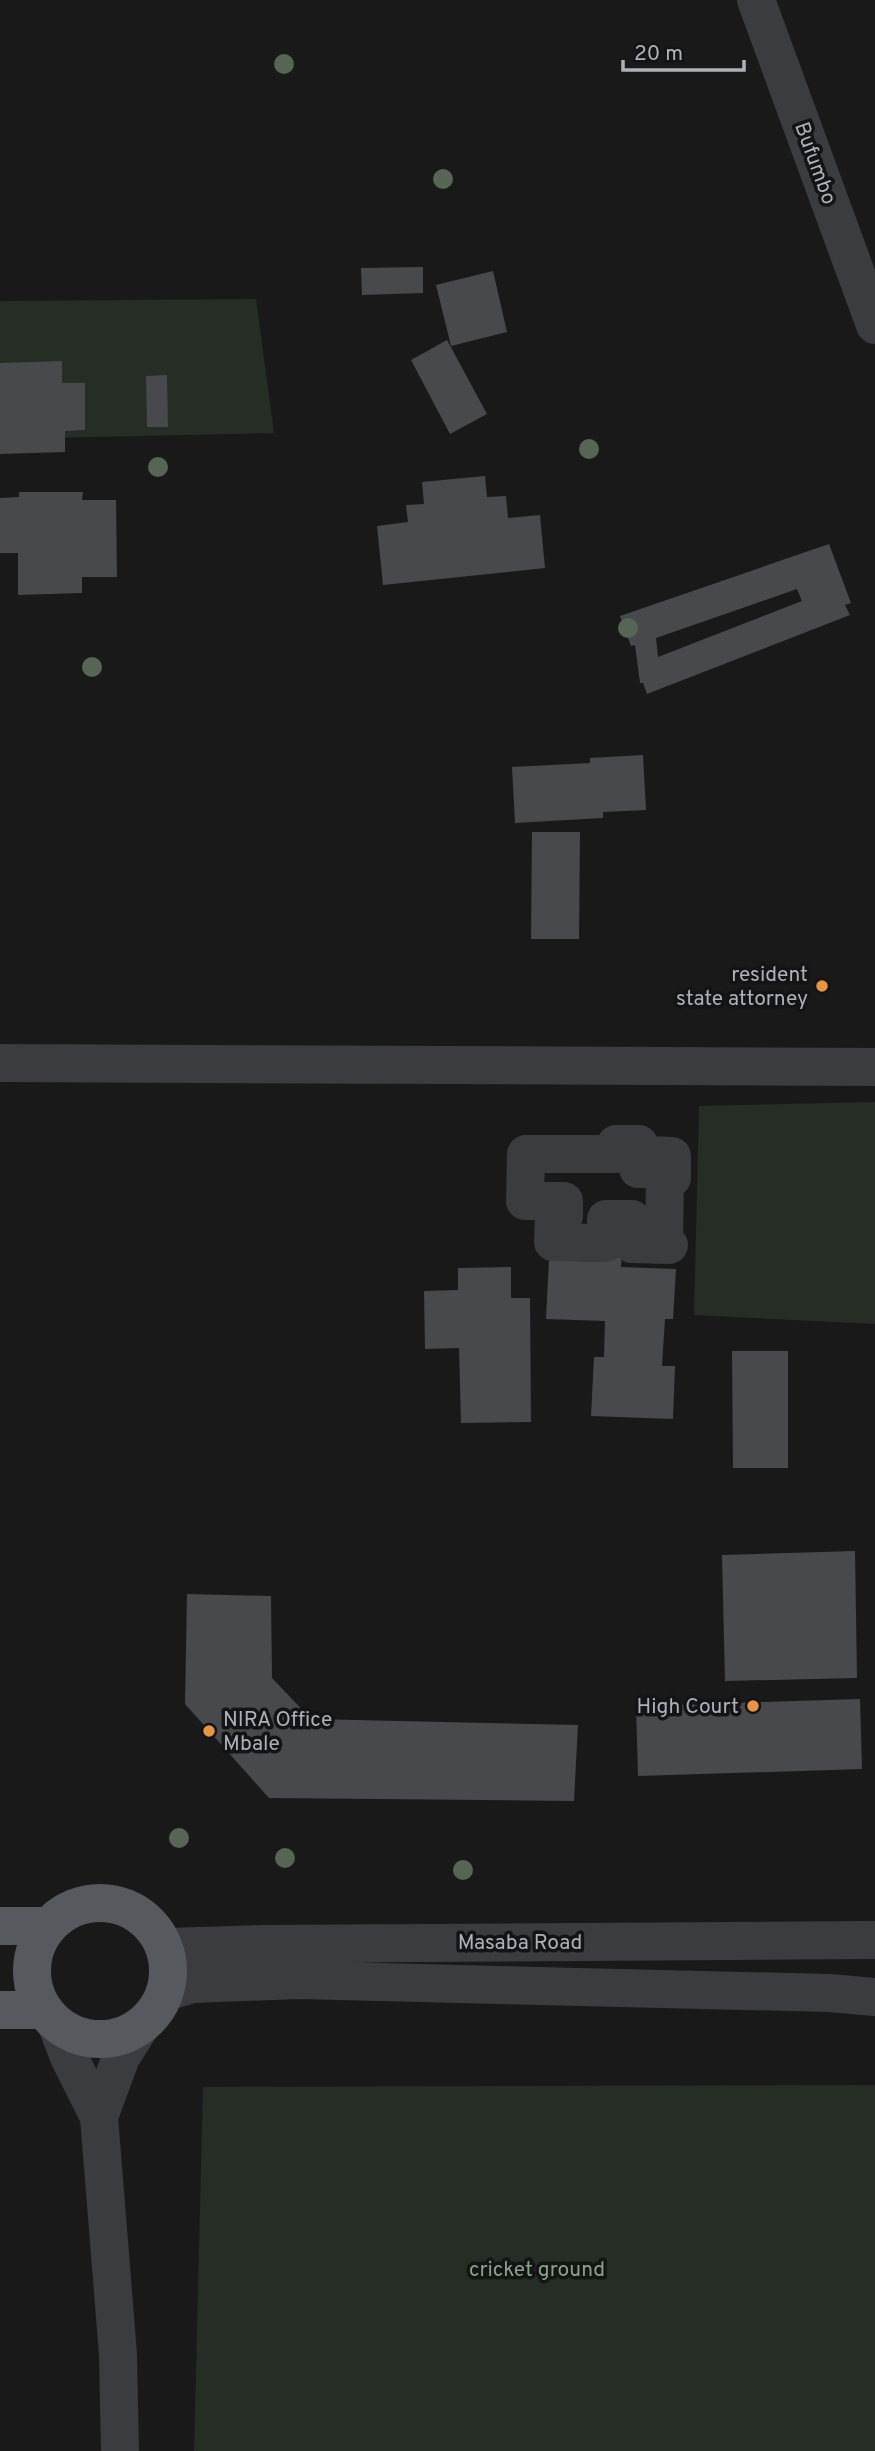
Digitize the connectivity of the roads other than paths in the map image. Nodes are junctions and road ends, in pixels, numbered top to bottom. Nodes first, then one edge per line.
1 (756, 0) edge
2 (875, 325) edge
3 (0, 1063) edge
4 (875, 1067) edge
5 (669, 1245) joint
6 (0, 1926) edge
7 (47, 1926) junction
8 (875, 1940) edge
9 (166, 1947) junction
10 (166, 1992) junction
11 (875, 1997) edge
12 (0, 2010) edge
13 (50, 2018) junction
14 (140, 2027) junction
15 (99, 2117) junction
16 (120, 2451) edge

1 - 2 street, Bufumbo
3 - 4 street
5 - 5 street
6 - 7 main road
7 - 9 main road
7 - 13 main road
8 - 9 street, Masaba Road
9 - 10 main road
10 - 11 street
10 - 14 main road
12 - 13 main road
13 - 14 main road
13 - 15 street
14 - 15 street
15 - 16 street

